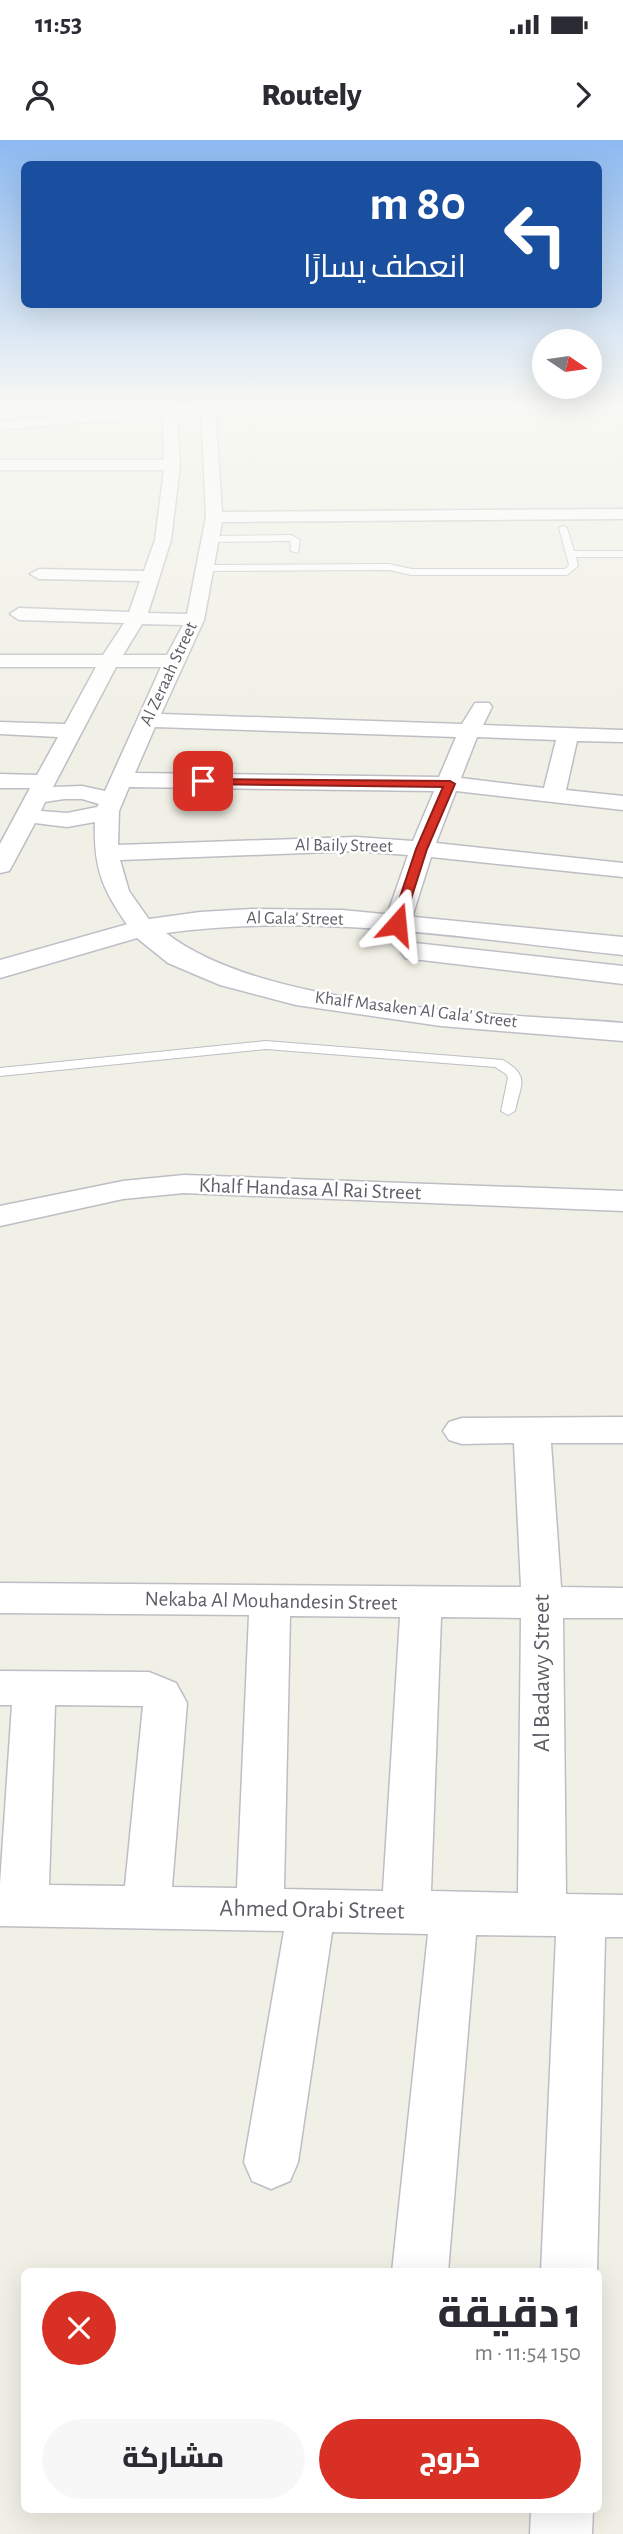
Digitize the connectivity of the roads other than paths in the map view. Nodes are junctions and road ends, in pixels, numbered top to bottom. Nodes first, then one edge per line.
1 (214, 517) edge
2 (170, 518) edge
3 (562, 528) dead end
4 (206, 539) junction
5 (295, 551) dead end
6 (571, 554) junction
7 (623, 554) edge
8 (50, 557) dead end
9 (203, 573) junction
10 (39, 574) junction
11 (151, 576) junction
12 (0, 602) edge
13 (20, 608) junction
14 (138, 617) junction
15 (195, 620) junction
16 (6, 635) dead end
17 (110, 660) junction
18 (0, 661) edge
19 (174, 661) junction
20 (482, 707) dead end
21 (147, 720) junction
22 (0, 728) edge
23 (71, 731) junction
24 (469, 731) junction
25 (568, 735) junction
26 (623, 736) edge
27 (0, 781) edge
28 (450, 784) junction
29 (553, 796) junction
30 (112, 797) junction
31 (36, 798) junction
32 (623, 803) edge
33 (422, 849) junction
34 (106, 853) junction
35 (0, 866) edge
36 (623, 870) edge
37 (397, 924) junction
38 (147, 934) junction
39 (623, 946) edge
40 (0, 969) edge
41 (623, 975) edge
42 (623, 1032) edge
43 (0, 1072) edge
44 (508, 1111) dead end
45 (623, 1201) edge
46 (0, 1216) edge
47 (623, 1430) edge
48 (462, 1431) dead end
49 (533, 1431) junction
50 (0, 1598) edge
51 (270, 1601) junction
52 (421, 1602) junction
53 (542, 1604) junction
54 (623, 1604) edge
55 (17, 1688) edge
56 (12, 1905) edge
57 (147, 1906) junction
58 (260, 1910) junction
59 (311, 1911) junction
60 (430, 1913) junction
61 (582, 1915) edge
62 (271, 2162) dead end
63 (420, 2268) edge
64 (569, 2268) edge
65 (562, 2513) edge
66 (561, 2534) edge

1 - 4 street, Al Zeraah Street
2 - 11 street
3 - 6 lane
4 - 5 lane
4 - 9 street, Al Zeraah Street
6 - 7 lane
6 - 9 lane
8 - 10 street
9 - 15 street, Al Zeraah Street
10 - 11 street
10 - 13 street
11 - 14 street
12 - 13 street
13 - 14 street
13 - 16 street
14 - 15 street
14 - 17 street
15 - 19 street, Al Zeraah Street
17 - 18 street
17 - 19 street
17 - 23 street
19 - 21 street, Al Zeraah Street
20 - 24 street
21 - 24 street
21 - 30 street, Al Zeraah Street
22 - 23 street
23 - 31 street
24 - 25 street
24 - 28 street
25 - 26 street
25 - 29 street
27 - 31 street
28 - 29 street
28 - 30 street
28 - 33 street
29 - 32 street
30 - 31 street
30 - 34 street, Al Zeraah Street
31 - 35 street
33 - 34 street, Al Baily Street
33 - 36 street, Al Baily Street
33 - 37 street
34 - 38 street, Al Zeraah Street
37 - 38 street, Al Gala' Street
37 - 39 street, Al Gala' Street
38 - 40 street, Al Gala' Street
38 - 41 street, Al Gala' Street
38 - 42 street, Khalf Masaken Al Gala' Street
43 - 44 lane
45 - 46 street, Khalf Handasa Al Rai Street
47 - 49 street
48 - 49 street
49 - 53 street, Al Badawy Street
50 - 51 street, Nekaba Al Mouhandesin Street
51 - 52 street, Nekaba Al Mouhandesin Street
51 - 58 street
52 - 53 street, Nekaba Al Mouhandesin Street
52 - 60 street
53 - 54 street, Nekaba Al Mouhandesin Street
53 - 61 street, Al Badawy Street
55 - 56 street
55 - 57 street
56 - 57 street, Ahmed Orabi Street
57 - 58 street, Ahmed Orabi Street
58 - 59 street, Ahmed Orabi Street
59 - 60 street, Ahmed Orabi Street
59 - 62 street
60 - 61 street, Ahmed Orabi Street
60 - 63 street
61 - 64 street, Al Badawy Street
65 - 66 street

